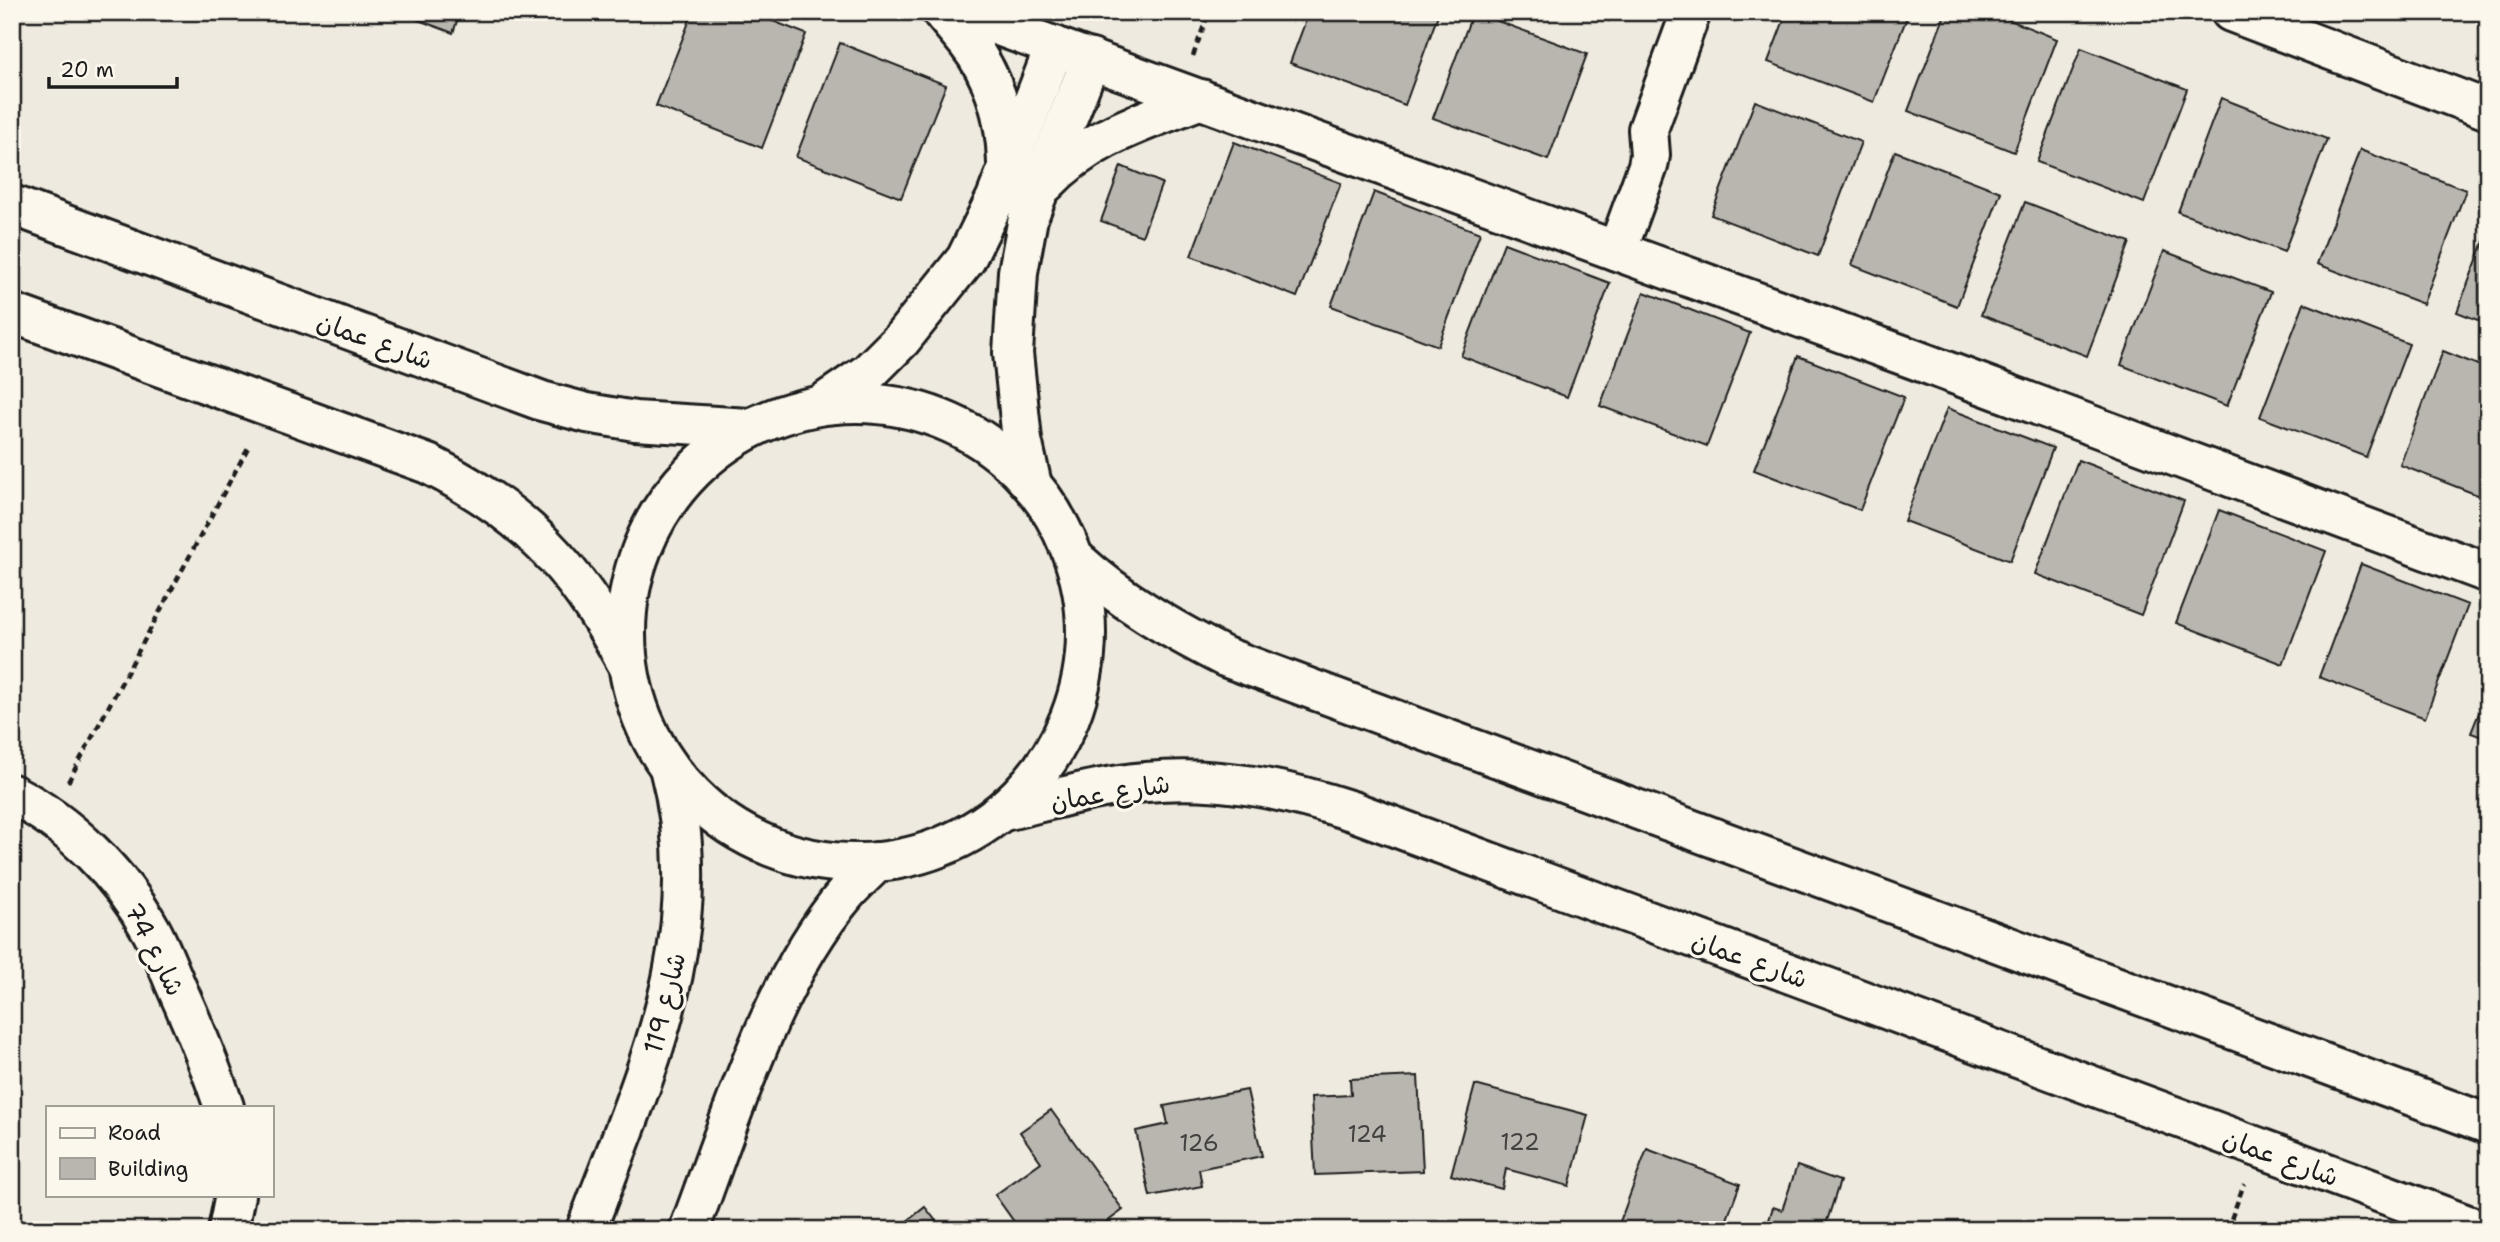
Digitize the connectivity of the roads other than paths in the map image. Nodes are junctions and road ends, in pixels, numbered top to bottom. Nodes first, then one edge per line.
1 (942, 12) edge
2 (960, 12) edge
3 (1690, 12) edge
4 (2231, 12) edge
5 (2309, 26) edge
6 (1055, 46) junction
7 (1091, 60) junction
8 (1201, 99) junction
9 (2488, 110) edge
10 (1007, 169) junction
11 (1039, 191) junction
12 (12, 205) edge
13 (1605, 246) junction
14 (12, 313) edge
15 (824, 403) junction
16 (749, 428) junction
17 (1032, 485) junction
18 (1075, 559) junction
19 (2488, 573) edge
20 (627, 663) junction
21 (669, 767) junction
22 (12, 794) edge
23 (1004, 811) junction
24 (877, 863) junction
25 (224, 1106) edge
26 (2488, 1124) edge
27 (235, 1196) edge
28 (228, 1230) edge
29 (586, 1230) edge
30 (689, 1230) edge
31 (2481, 1230) edge

1 - 10 main road
2 - 6 main road
3 - 13 main road
4 - 5 main road
5 - 9 main road
6 - 7 main road
6 - 10 main road
7 - 8 main road
7 - 11 main road
8 - 11 main road
8 - 13 main road
10 - 15 main road
11 - 17 main road
12 - 16 main road, شارع عمان
13 - 19 main road
14 - 20 main road
15 - 16 main road
15 - 17 main road
16 - 20 main road
17 - 18 main road
18 - 23 main road
18 - 26 main road
20 - 21 main road
21 - 24 main road
21 - 29 main road, شارع 119
22 - 25 main road, شارع 74
23 - 24 main road
23 - 31 main road, شارع عمان
24 - 30 main road
27 - 28 main road

